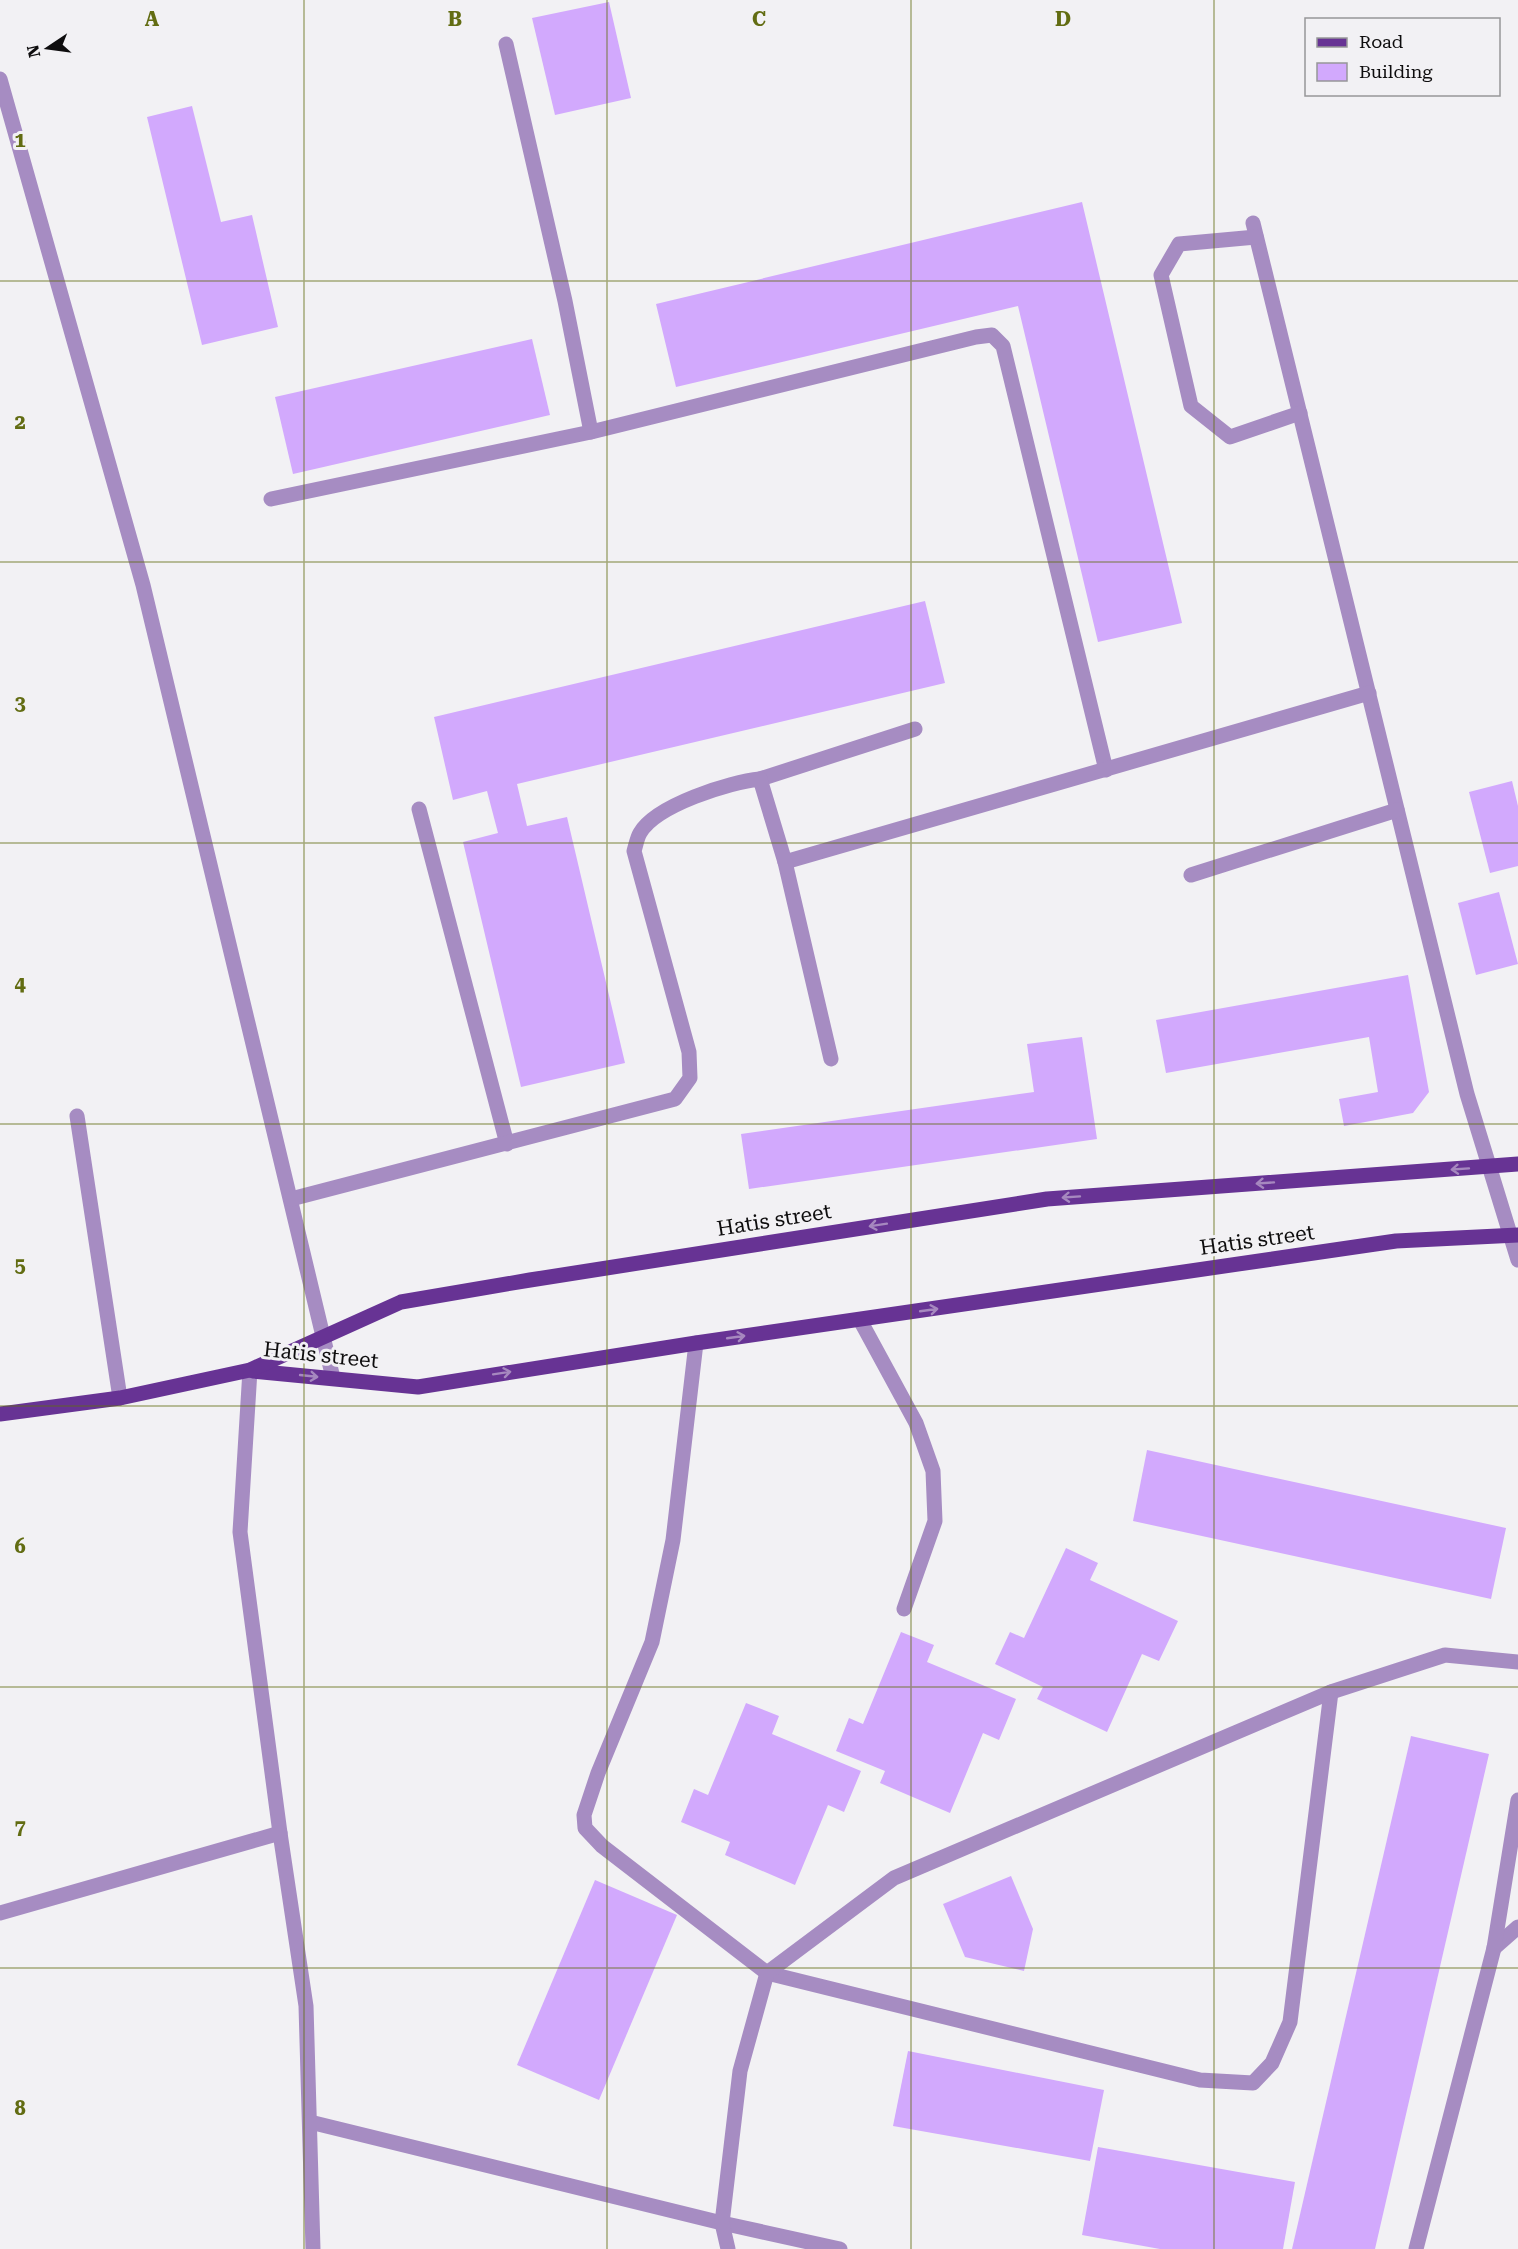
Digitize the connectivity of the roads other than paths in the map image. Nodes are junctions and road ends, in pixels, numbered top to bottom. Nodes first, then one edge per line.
1 (506, 44) dead end
2 (0, 79) edge
3 (1300, 413) junction
4 (591, 432) junction
5 (271, 499) dead end
6 (1368, 693) junction
7 (915, 729) dead end
8 (1106, 770) junction
9 (759, 779) junction
10 (419, 808) dead end
11 (1397, 810) junction
12 (785, 862) junction
13 (1191, 875) dead end
14 (831, 1059) dead end
15 (77, 1116) dead end
16 (507, 1144) junction
17 (1518, 1164) edge
18 (1490, 1167) junction
19 (291, 1199) junction
20 (1514, 1235) edge
21 (1518, 1260) edge
22 (861, 1320) junction
23 (321, 1338) junction
24 (696, 1342) junction
25 (250, 1370) junction
26 (333, 1378) junction
27 (120, 1398) junction
28 (0, 1414) edge
29 (904, 1609) dead end
30 (1518, 1662) edge
31 (1331, 1692) junction
32 (1518, 1800) edge
33 (280, 1833) junction
34 (0, 1913) edge
35 (1518, 1927) edge
36 (1494, 1948) junction
37 (767, 1973) junction
38 (310, 2122) junction
39 (722, 2223) junction
40 (313, 2249) edge
41 (728, 2249) edge
42 (840, 2249) edge
43 (1416, 2249) edge

1 - 4 street
2 - 19 street
3 - 3 street
3 - 6 street
4 - 5 street
4 - 8 street
6 - 8 street
6 - 11 street
7 - 9 street
8 - 12 street
9 - 12 street
9 - 16 street
10 - 16 street
11 - 13 street
11 - 18 street
12 - 14 street
15 - 27 street
16 - 19 street
17 - 18 main road, Hatis street
18 - 20 street
18 -> 23 main road, Hatis street
19 - 23 street
20 - 21 street
22 -> 20 main road, Hatis street
24 -> 22 main road, Hatis street
22 - 29 street
23 - 25 main road, Hatis street
23 - 26 street
26 -> 24 main road, Hatis street
24 - 37 street
25 -> 26 main road, Hatis street
25 - 27 main road
25 - 33 street
27 - 28 main road
30 - 31 street
31 - 37 street
31 - 37 street
32 - 36 street
33 - 34 street
33 - 38 street
35 - 36 street
36 - 43 street
37 - 39 street
38 - 39 street
38 - 40 street
39 - 41 street
39 - 42 street

